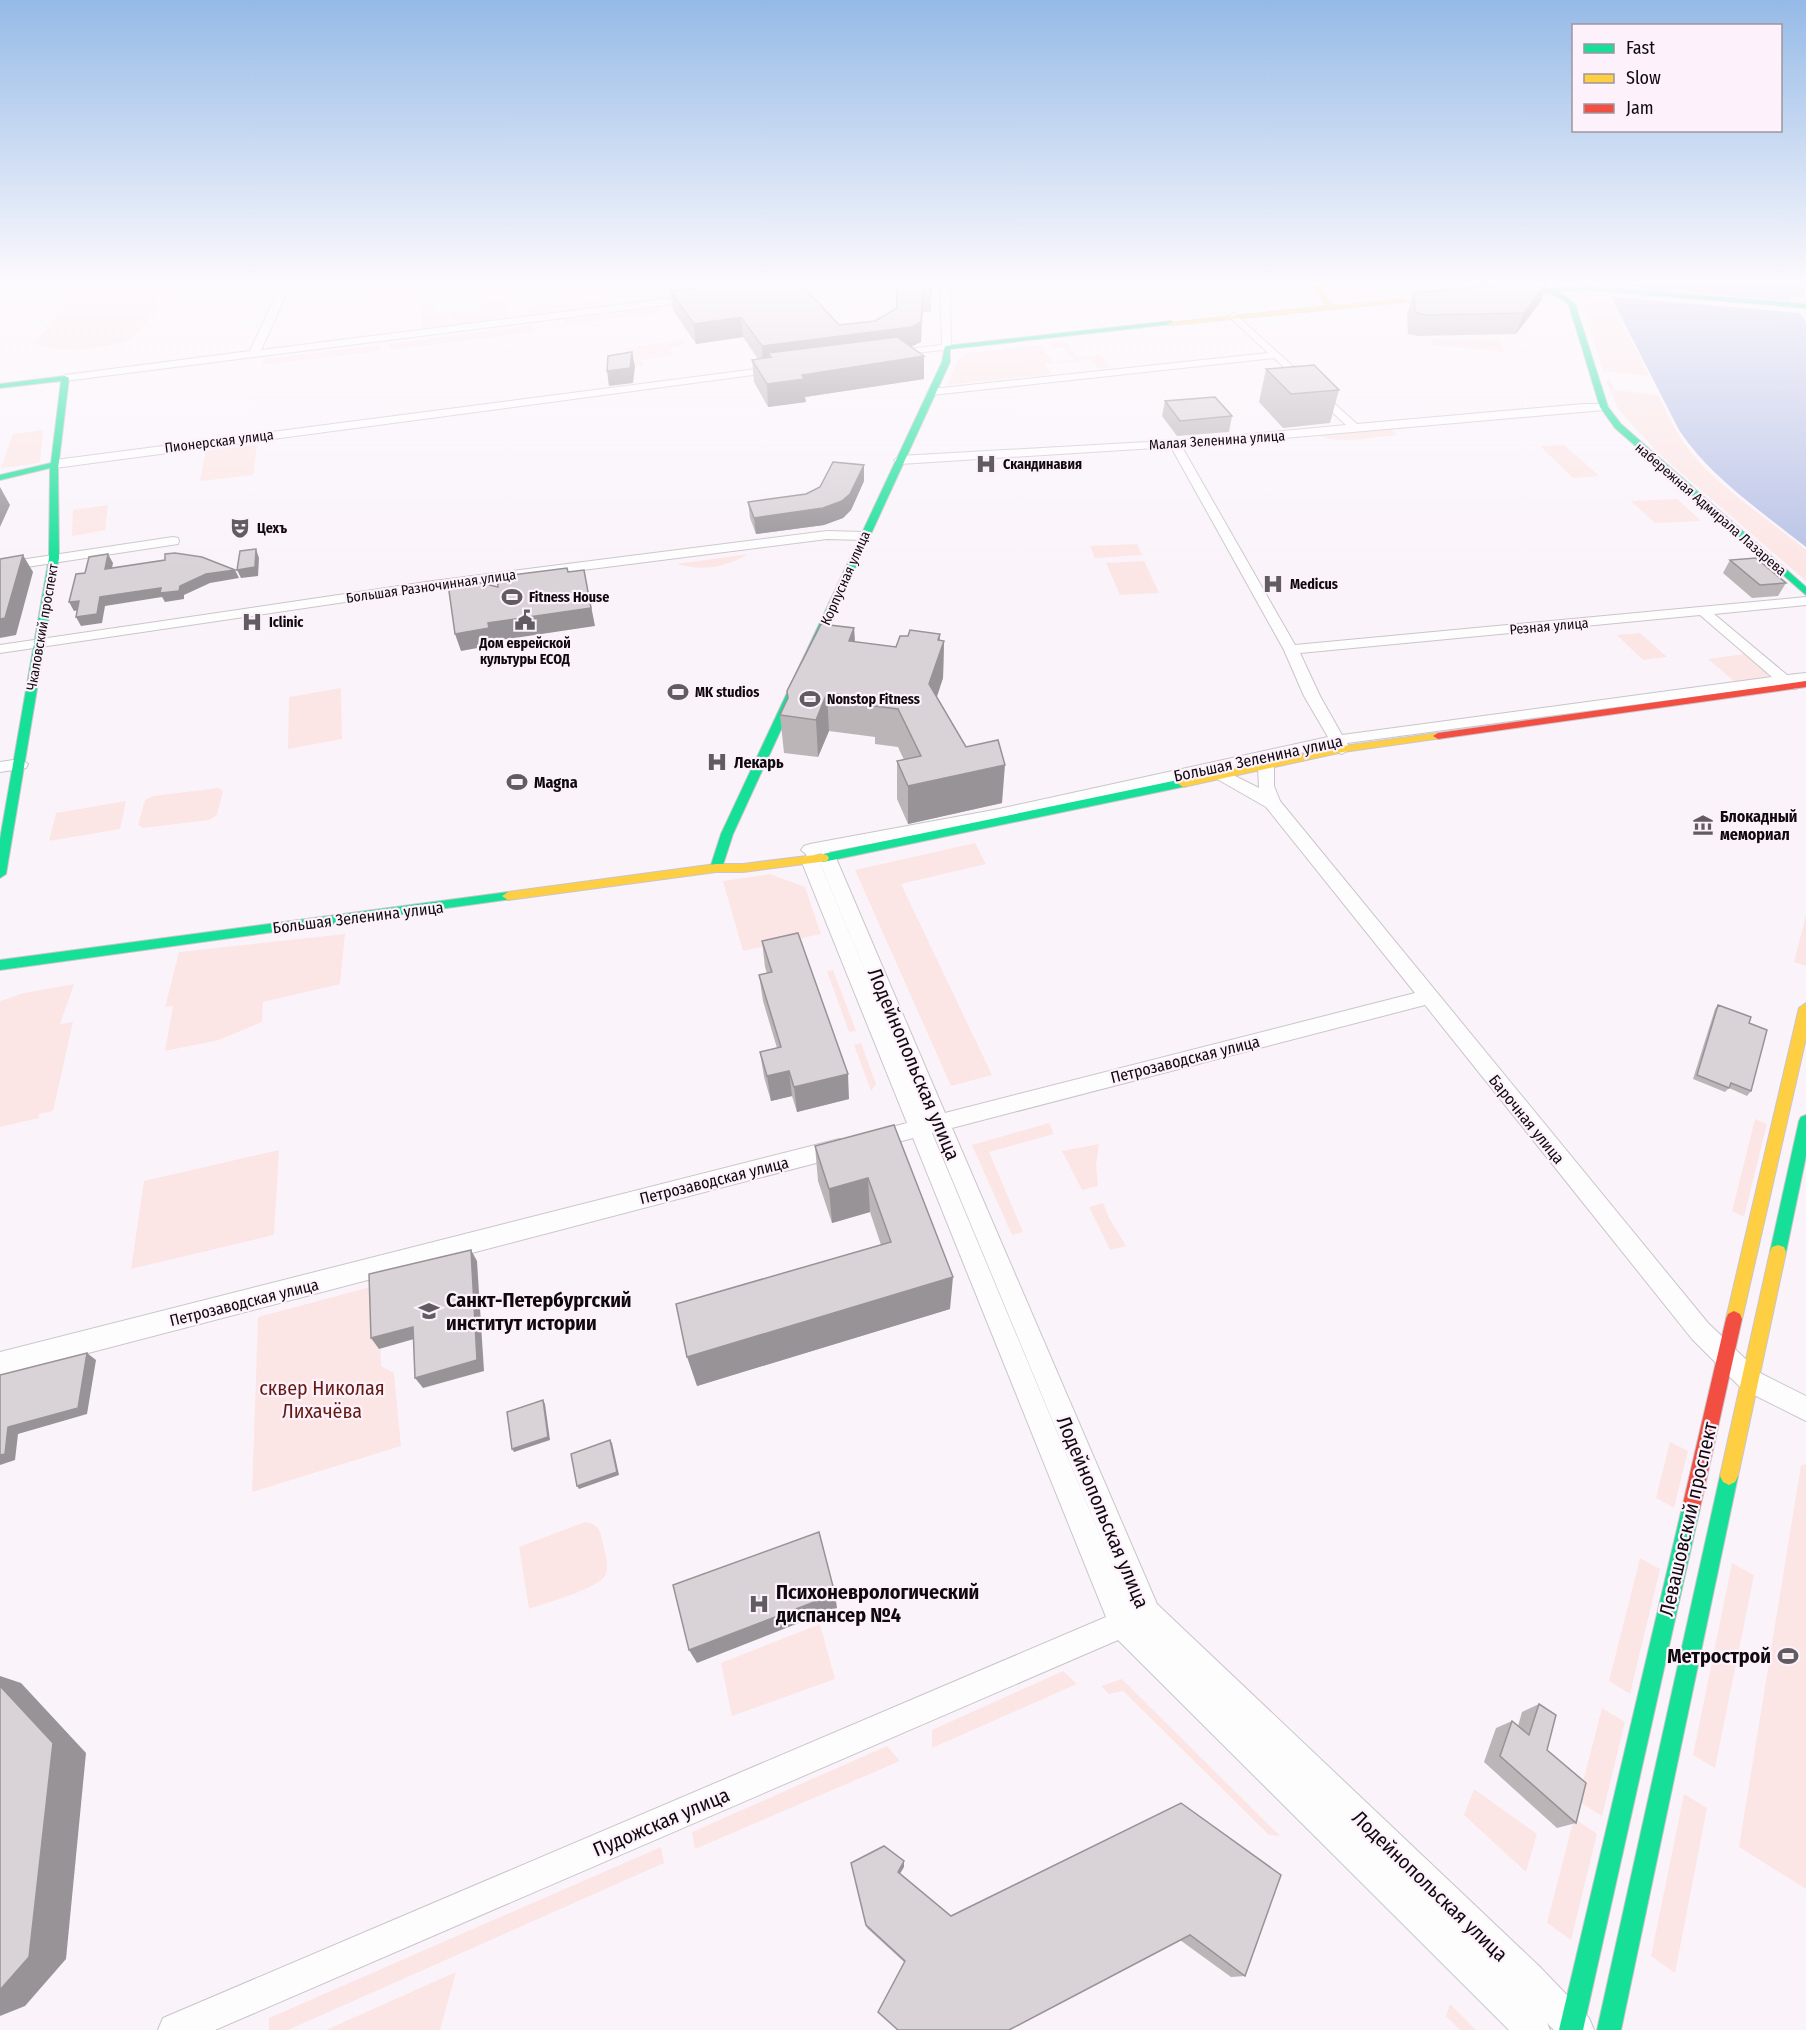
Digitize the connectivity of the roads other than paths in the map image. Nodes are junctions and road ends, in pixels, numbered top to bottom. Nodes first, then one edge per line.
1 (74, 377) edge
2 (720, 377) edge
3 (743, 377) edge
4 (939, 377) edge
5 (1074, 377) edge
6 (1300, 377) edge
7 (1592, 377) edge
8 (64, 378) junction
9 (700, 379) junction
10 (0, 386) edge
11 (932, 392) junction
12 (1604, 407) junction
13 (367, 422) junction
14 (1355, 428) junction
15 (1175, 444) junction
16 (900, 460) junction
17 (55, 467) junction
18 (0, 478) edge
19 (0, 483) edge
20 (864, 536) junction
21 (173, 541) dead end
22 (54, 558) junction
23 (0, 567) edge
24 (1806, 592) edge
25 (1806, 601) edge
26 (1705, 613) junction
27 (39, 643) junction
28 (0, 649) edge
29 (1291, 650) junction
30 (1806, 677) edge
31 (1787, 683) junction
32 (1806, 684) edge
33 (1340, 745) junction
34 (20, 764) junction
35 (0, 767) edge
36 (1266, 767) junction
37 (1223, 775) junction
38 (1272, 803) junction
39 (819, 859) junction
40 (716, 868) junction
41 (0, 874) edge
42 (0, 965) edge
43 (1429, 997) junction
44 (1806, 1008) edge
45 (1806, 1121) edge
46 (929, 1125) junction
47 (1725, 1356) junction
48 (0, 1364) edge
49 (1751, 1381) junction
50 (1806, 1409) edge
51 (1135, 1619) junction
52 (1574, 2028) edge
53 (175, 2030) edge
54 (1533, 2030) edge
55 (1609, 2030) edge

1 - 8 street
2 - 9 street, Пионерская улица
3 - 9 street, Пионерская улица
4 - 11 main road, Корпусная улица
5 - 11 street
6 - 14 street
7 - 12 main road, набережная Адмирала Лазарева
8 - 10 main road
8 - 17 main road, Чкаловский проспект
9 - 13 street, Пионерская улица
11 - 16 main road, Корпусная улица
12 - 14 street, Малая Зеленина улица
12 - 24 main road, набережная Адмирала Лазарева
13 - 17 street, Пионерская улица
13 - 17 street, Пионерская улица
14 - 15 street, Малая Зеленина улица
15 - 16 street, Малая Зеленина улица
15 - 29 street
16 - 20 main road, Корпусная улица
17 - 18 main road, Пионерская улица
17 - 19 main road, Пионерская улица
17 - 22 main road, Чкаловский проспект
20 - 27 street, Большая Разночинная улица
20 - 40 main road, Корпусная улица
21 - 22 street
22 - 23 street
22 - 27 main road, Чкаловский проспект
25 - 26 street, Резная улица
26 - 29 street, Резная улица
26 - 31 street
27 - 28 street, Большая Разночинная улица
27 - 34 main road, Чкаловский проспект
29 - 33 street
30 - 31 street, Большая Зеленина улица
31 - 32 main road, Большая Зеленина улица
31 - 33 street, Большая Зеленина улица
33 - 36 main road, Большая Зеленина улица
33 - 40 street, Большая Зеленина улица
34 - 35 street
34 - 41 main road, Чкаловский проспект
36 - 37 main road, Большая Зеленина улица
36 - 38 street, Барочная улица
37 - 38 street, Барочная улица
37 - 39 main road, Большая Зеленина улица
38 - 43 street, Барочная улица
39 - 40 main road, Большая Зеленина улица
39 - 46 street, Лодейнопольская улица
40 - 42 main road, Большая Зеленина улица
43 - 46 street, Петрозаводская улица
43 - 47 street, Барочная улица
44 - 47 main road, Левашовский проспект
45 - 49 main road, Левашовский проспект
46 - 48 street, Петрозаводская улица
46 - 51 street, Лодейнопольская улица
47 - 49 street, Барочная улица
47 - 52 main road, Левашовский проспект
49 - 50 street, Барочная улица
49 - 55 main road, Левашовский проспект
51 - 52 street, Лодейнопольская улица
51 - 53 street, Пудожская улица
51 - 54 street, Лодейнопольская улица

